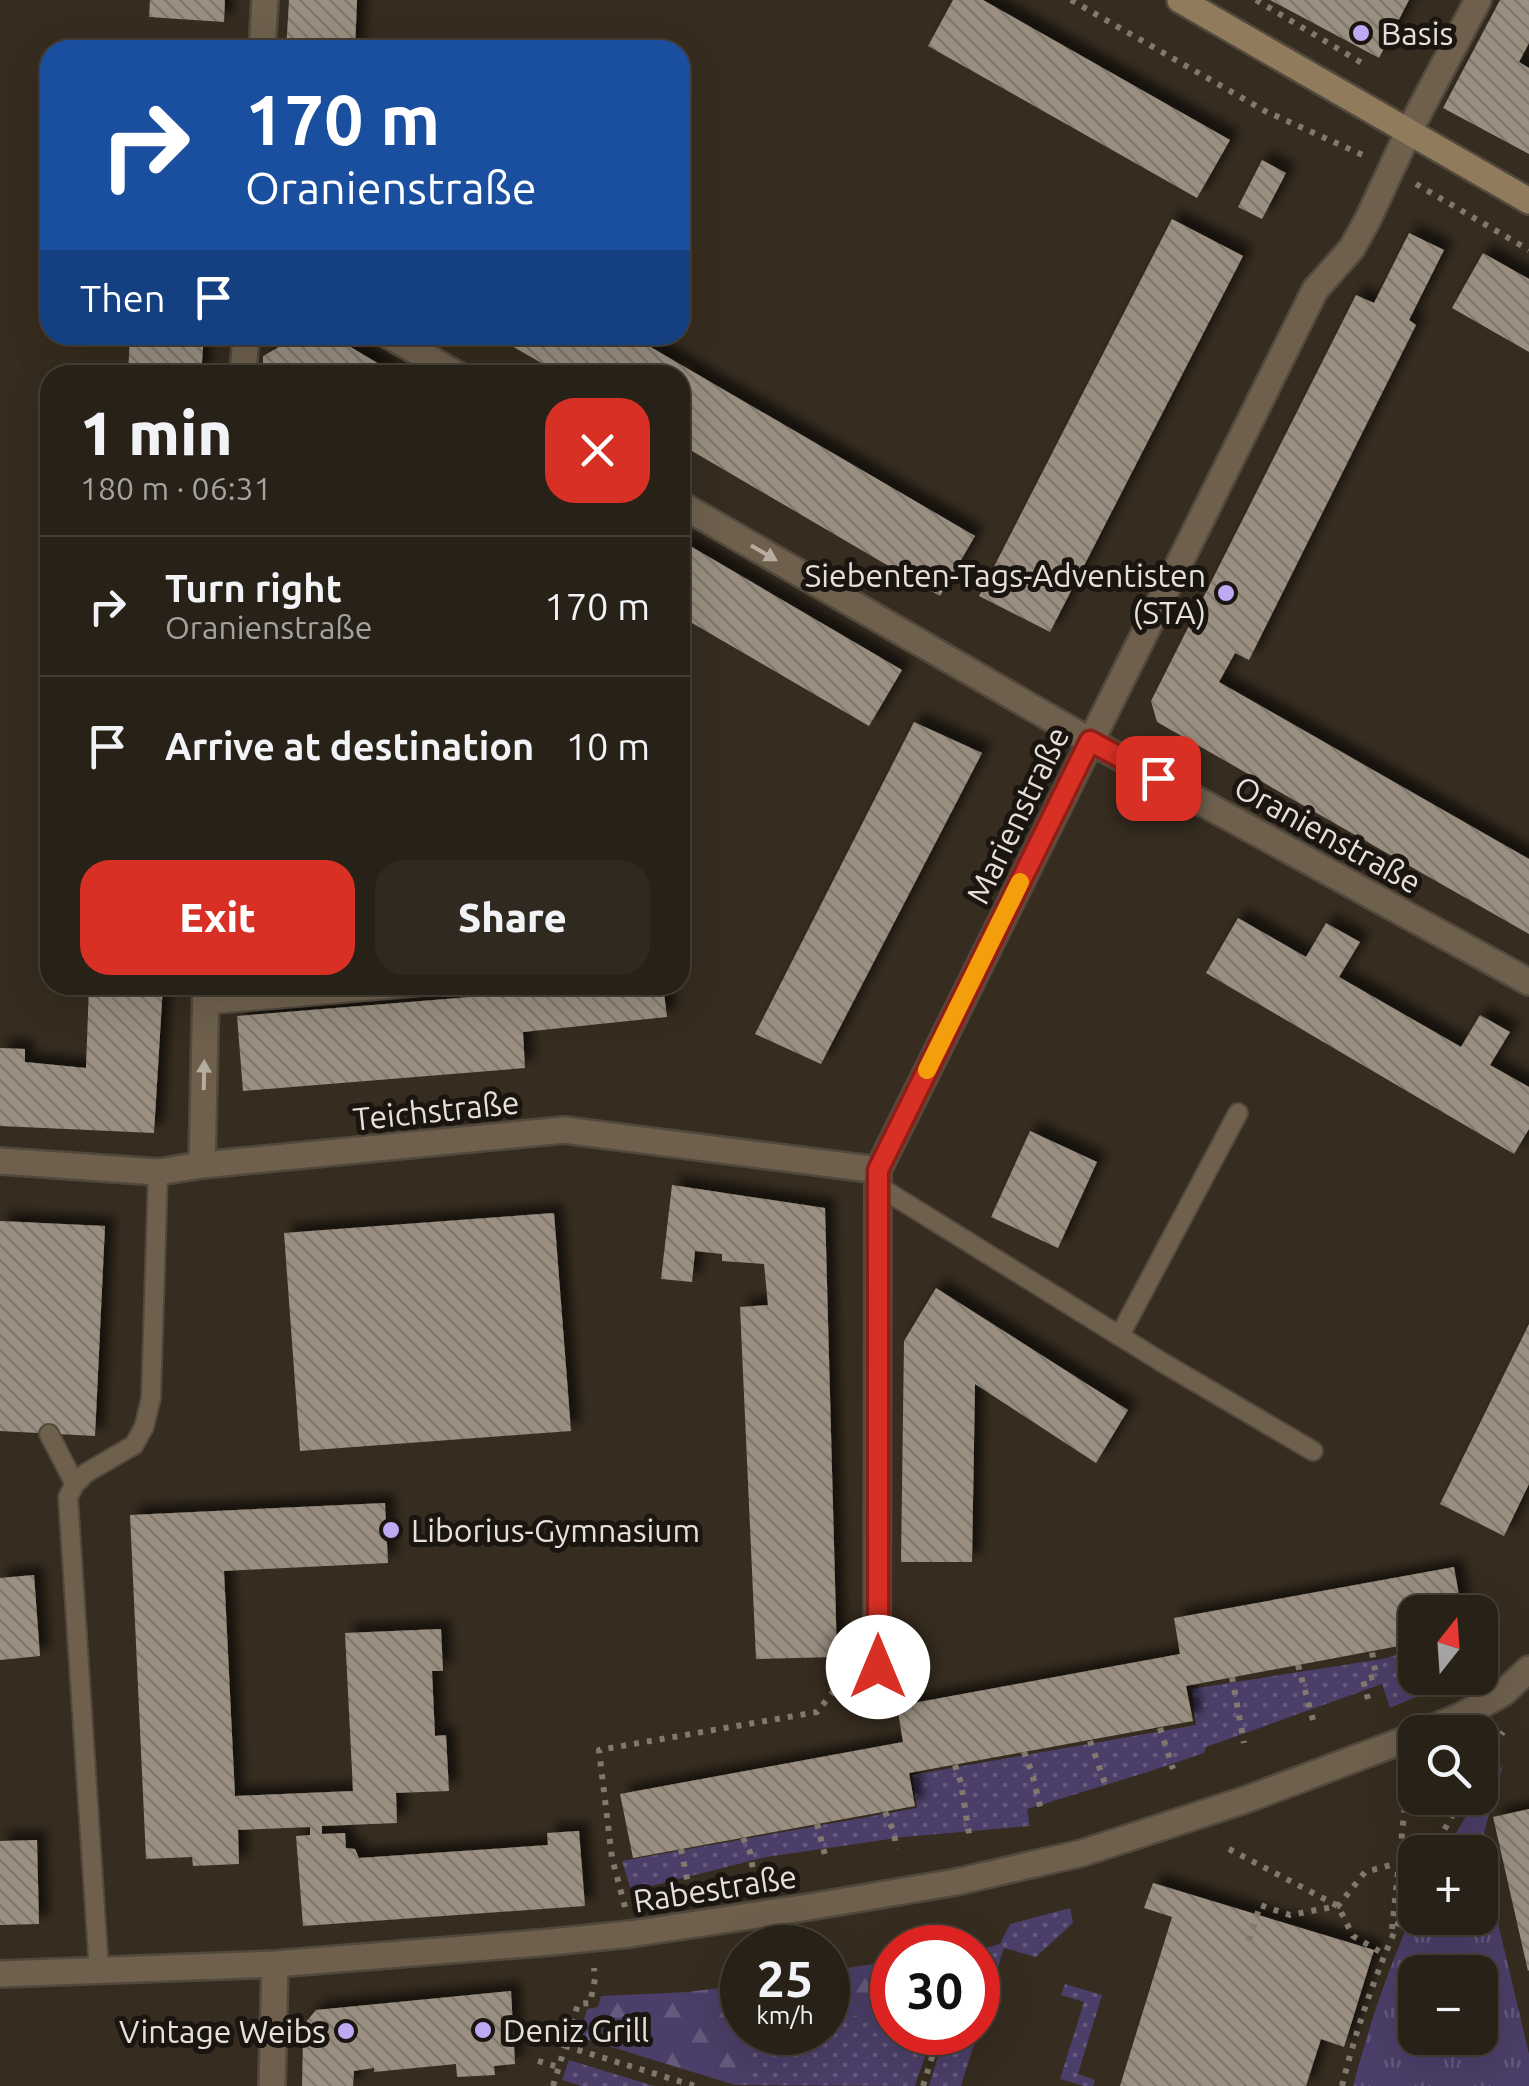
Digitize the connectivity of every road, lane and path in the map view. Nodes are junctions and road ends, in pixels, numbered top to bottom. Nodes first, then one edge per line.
1 (265, 0) edge
2 (1070, 0) edge
3 (1180, 0) edge
4 (1478, 0) edge
5 (263, 40) edge
6 (1408, 133) junction
7 (1391, 170) junction
8 (1529, 201) edge
9 (1529, 250) edge
10 (406, 345) edge
11 (440, 365) edge
12 (690, 510) edge
13 (1090, 741) junction
14 (1529, 982) edge
15 (205, 995) edge
16 (1238, 1113) dead end
17 (0, 1161) edge
18 (202, 1165) junction
19 (158, 1172) junction
20 (878, 1178) junction
21 (1120, 1335) junction
22 (49, 1434) dead end
23 (1313, 1450) dead end
24 (75, 1484) junction
25 (1372, 1652) dead end
26 (1298, 1665) dead end
27 (878, 1667) joint
28 (1529, 1669) edge
29 (1232, 1677) dead end
30 (1368, 1698) dead end
31 (1463, 1715) edge
32 (1313, 1720) dead end
33 (1508, 1724) dead end
34 (1160, 1728) dead end
35 (1498, 1739) edge
36 (1090, 1740) dead end
37 (1398, 1742) edge
38 (1244, 1743) dead end
39 (1024, 1752) dead end
40 (955, 1765) dead end
41 (1172, 1768) dead end
42 (1106, 1789) dead end
43 (1041, 1810) dead end
44 (884, 1812) dead end
45 (817, 1824) dead end
46 (743, 1838) dead end
47 (970, 1840) dead end
48 (896, 1848) dead end
49 (1228, 1848) dead end
50 (681, 1849) dead end
51 (826, 1859) dead end
52 (1398, 1864) joint
53 (752, 1870) dead end
54 (689, 1890) dead end
55 (1338, 1906) junction
56 (1398, 1921) edge
57 (630, 1934) junction
58 (1391, 1935) junction
59 (592, 1938) junction
60 (1250, 1941) dead end
61 (1384, 1954) junction
62 (275, 1964) junction
63 (99, 1971) junction
64 (0, 1974) edge
65 (565, 2046) junction
66 (933, 2055) edge
67 (538, 2061) dead end
68 (558, 2067) junction
69 (272, 2086) edge
70 (552, 2086) edge
71 (695, 2086) edge
72 (923, 2086) edge
73 (1342, 2086) edge

1 - 5 street
2 - 7 path
3 - 6 main road
4 - 6 street, Marienstraße
6 - 7 street, Marienstraße
6 - 8 main road
7 - 9 path
7 - 13 street, Marienstraße
10 - 11 street
12 -> 13 street, Oranienstraße
13 - 14 street, Oranienstraße
13 - 20 street, Marienstraße
18 -> 15 street
16 - 21 lane
17 - 19 street, Teichstraße
18 - 19 street, Teichstraße
18 - 20 street, Teichstraße
19 - 24 lane
20 - 21 lane
20 - 27 street, Marienstraße
21 - 23 lane
22 - 24 lane
24 - 63 lane
25 - 30 path
26 - 32 path
27 - 57 path
28 - 31 street
29 - 38 path
33 - 35 path
34 - 41 path
36 - 42 path
37 - 57 street, Rabestraße
39 - 43 path
40 - 47 path
44 - 48 path
45 - 51 path
46 - 53 path
49 - 55 path
50 - 54 path
52 - 55 path
52 - 58 path
55 - 60 path
55 - 61 path
56 - 58 path
57 - 59 street, Rabestraße
58 - 61 path
59 - 62 street, Rabestraße
59 - 65 path
61 - 73 path
62 - 63 street, Rabestraße
62 - 69 street
63 - 64 street, Rabestraße
65 - 68 path
65 - 71 path
66 - 72 path
67 - 68 path
68 - 70 path

